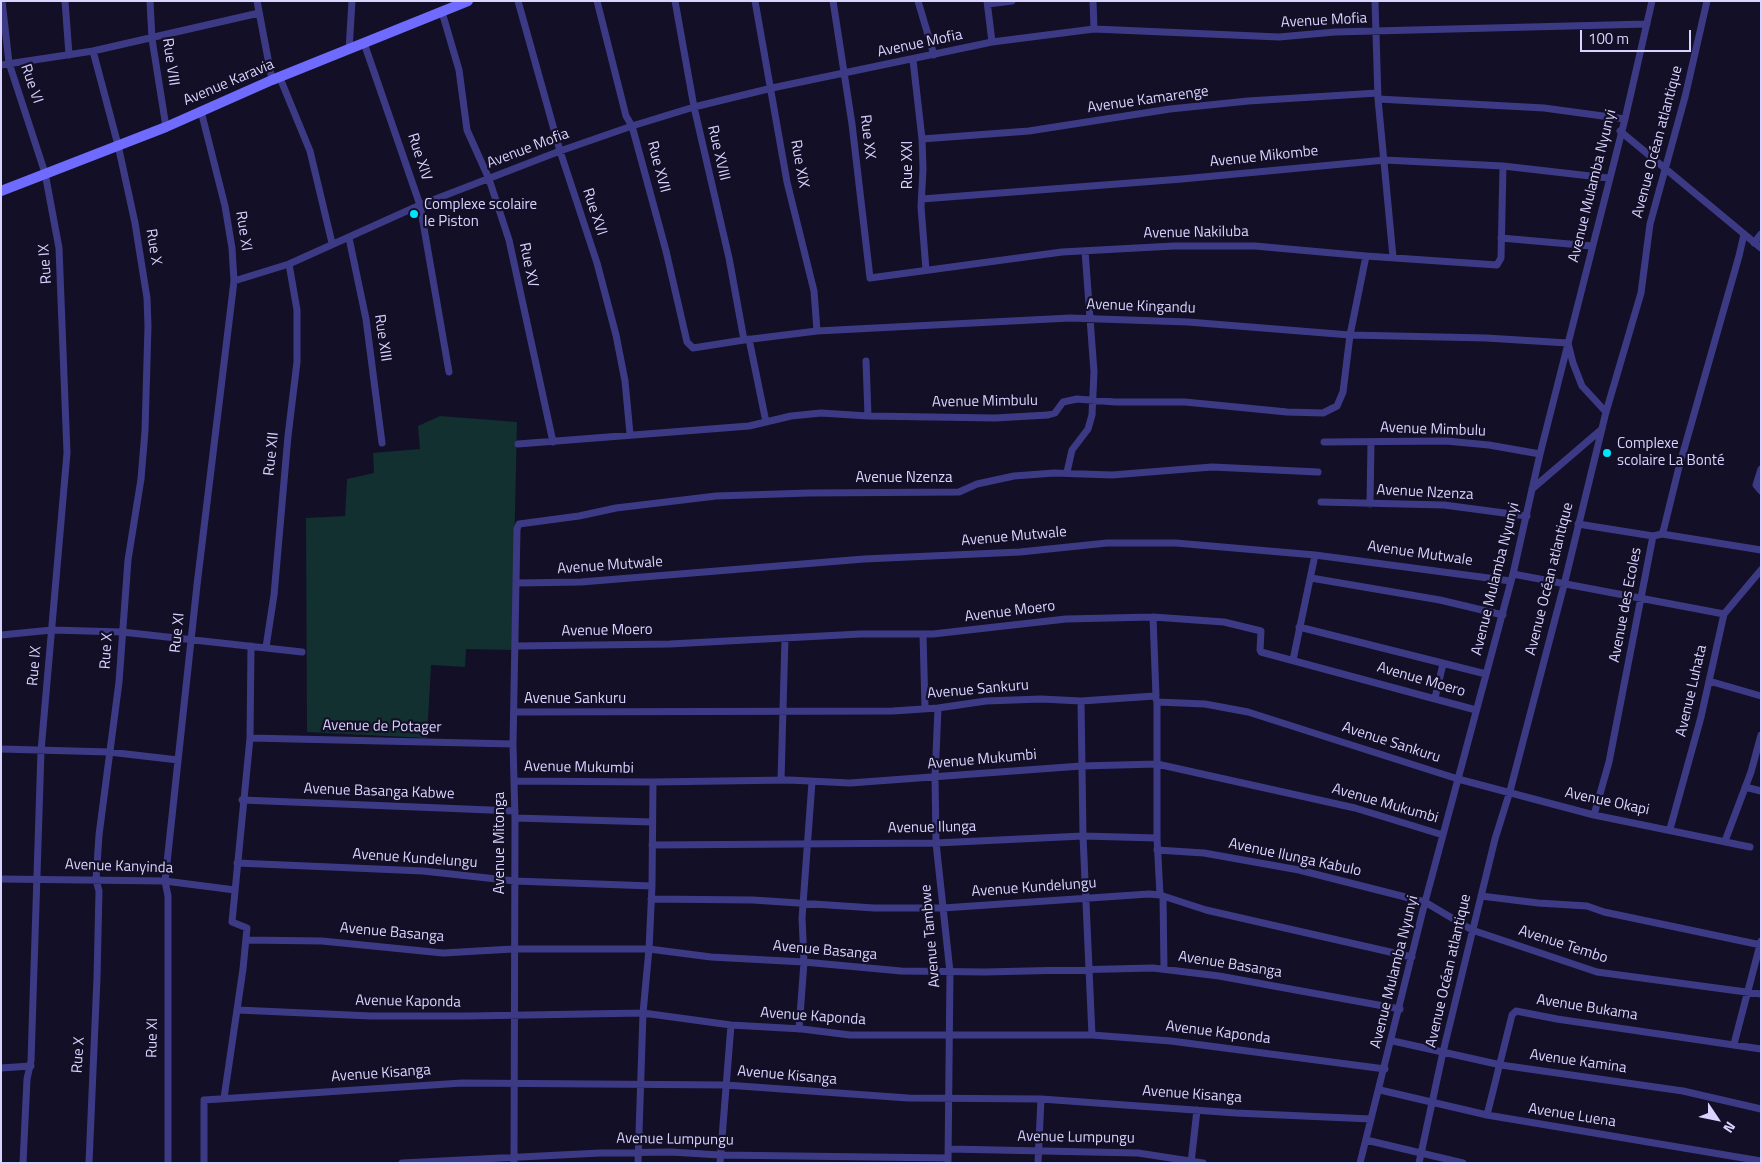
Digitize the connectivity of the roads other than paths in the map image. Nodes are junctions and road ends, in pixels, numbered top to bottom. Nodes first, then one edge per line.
1 (2, 1) edge
2 (65, 1) edge
3 (150, 1) edge
4 (257, 1) edge
5 (352, 1) edge
6 (468, 1) edge
7 (518, 1) edge
8 (597, 1) edge
9 (675, 1) edge
10 (756, 1) edge
11 (833, 1) edge
12 (918, 1) edge
13 (1012, 1) edge
14 (1093, 1) edge
15 (1375, 1) edge
16 (1652, 1) edge
17 (1707, 1) edge
18 (988, 3) edge
19 (449, 7) edge
20 (259, 13) junction
21 (1646, 24) junction
22 (1094, 29) junction
23 (1375, 32) junction
24 (152, 38) junction
25 (992, 42) junction
26 (364, 43) junction
27 (349, 50) junction
28 (93, 51) junction
29 (70, 55) junction
30 (934, 55) junction
31 (913, 60) junction
32 (5, 64) edge
33 (844, 73) junction
34 (276, 79) junction
35 (772, 88) junction
36 (1378, 96) junction
37 (694, 107) junction
38 (201, 111) junction
39 (1625, 119) junction
40 (166, 126) junction
41 (632, 126) junction
42 (1620, 131) junction
43 (922, 139) junction
44 (118, 144) junction
45 (560, 151) junction
46 (1385, 160) junction
47 (1503, 166) junction
48 (1665, 168) junction
49 (45, 173) junction
50 (1608, 178) junction
51 (489, 179) junction
52 (1, 191) edge
53 (922, 199) junction
54 (420, 205) junction
55 (1744, 234) junction
56 (1761, 234) edge
57 (349, 238) junction
58 (1502, 238) junction
59 (332, 243) junction
60 (1754, 243) junction
61 (1592, 246) junction
62 (1761, 248) edge
63 (1085, 251) junction
64 (1366, 256) junction
65 (1393, 258) junction
66 (289, 264) junction
67 (926, 270) junction
68 (869, 278) joint
69 (234, 281) junction
70 (1091, 319) junction
71 (817, 331) junction
72 (1350, 335) junction
73 (746, 340) junction
74 (687, 342) joint
75 (1568, 343) junction
76 (866, 361) dead end
77 (450, 372) dead end
78 (1093, 400) junction
79 (1606, 412) junction
80 (868, 416) junction
81 (766, 422) junction
82 (1602, 428) junction
83 (630, 434) junction
84 (553, 442) junction
85 (1324, 442) dead end
86 (1371, 442) junction
87 (382, 443) dead end
88 (518, 444) dead end
89 (1540, 454) junction
90 (1761, 469) edge
91 (1067, 472) junction
92 (1318, 472) dead end
93 (1532, 489) junction
94 (1761, 491) edge
95 (1320, 502) dead end
96 (1370, 504) junction
97 (1527, 516) junction
98 (519, 524) joint
99 (1578, 524) junction
100 (1662, 534) junction
101 (1653, 536) junction
102 (1761, 550) edge
103 (1315, 555) junction
104 (1761, 570) edge
105 (1311, 578) junction
106 (1512, 578) junction
107 (517, 583) junction
108 (1564, 585) junction
109 (1641, 599) junction
110 (1724, 614) junction
111 (1503, 615) junction
112 (1153, 616) junction
113 (1299, 627) junction
114 (52, 630) junction
115 (122, 632) junction
116 (1, 635) edge
117 (923, 635) junction
118 (785, 638) junction
119 (192, 639) junction
120 (251, 646) junction
121 (516, 646) junction
122 (266, 648) junction
123 (302, 652) dead end
124 (1293, 660) junction
125 (1443, 664) junction
126 (1486, 674) junction
127 (1709, 681) junction
128 (1761, 696) edge
129 (1435, 698) junction
130 (1157, 699) junction
131 (1082, 702) junction
132 (925, 708) junction
133 (938, 708) junction
134 (1476, 710) junction
135 (514, 712) junction
136 (783, 713) junction
137 (1761, 735) edge
138 (250, 738) junction
139 (513, 744) junction
140 (1, 749) edge
141 (41, 752) junction
142 (109, 752) junction
143 (178, 760) junction
144 (1157, 764) junction
145 (1081, 766) junction
146 (934, 778) junction
147 (1458, 779) junction
148 (781, 780) junction
149 (514, 781) junction
150 (652, 782) junction
151 (812, 782) junction
152 (1745, 787) junction
153 (1510, 791) junction
154 (1761, 791) edge
155 (242, 800) junction
156 (515, 815) junction
157 (1594, 815) junction
158 (652, 822) junction
159 (1670, 829) junction
160 (1443, 835) junction
161 (1083, 836) junction
162 (1157, 838) junction
163 (1725, 842) junction
164 (936, 843) junction
165 (807, 844) junction
166 (652, 845) junction
167 (1750, 847) dead end
168 (1157, 850) junction
169 (237, 863) junction
170 (36, 878) junction
171 (1, 879) edge
172 (96, 880) junction
173 (165, 881) junction
174 (515, 881) junction
175 (652, 886) junction
176 (235, 890) junction
177 (1161, 895) junction
178 (1481, 896) junction
179 (1087, 897) junction
180 (651, 899) junction
181 (1425, 902) junction
182 (803, 904) junction
183 (943, 908) junction
184 (1472, 930) junction
185 (246, 940) junction
186 (1760, 943) edge
187 (513, 949) junction
188 (649, 949) junction
189 (1412, 957) junction
190 (804, 962) junction
191 (1090, 969) junction
192 (1164, 969) junction
193 (950, 972) junction
194 (1748, 991) junction
195 (1761, 994) edge
196 (1400, 1009) junction
197 (238, 1010) junction
198 (643, 1013) junction
199 (515, 1015) junction
200 (731, 1025) junction
201 (799, 1029) junction
202 (1092, 1035) junction
203 (949, 1037) junction
204 (1393, 1041) junction
205 (1734, 1044) junction
206 (1761, 1049) edge
207 (1443, 1052) junction
208 (1501, 1065) junction
209 (31, 1066) junction
210 (1, 1068) edge
211 (1385, 1069) junction
212 (515, 1084) junction
213 (642, 1084) junction
214 (726, 1085) junction
215 (1380, 1090) junction
216 (224, 1098) junction
217 (948, 1099) junction
218 (1041, 1099) junction
219 (1433, 1102) junction
220 (1761, 1108) edge
221 (1197, 1110) junction
222 (1487, 1115) junction
223 (1371, 1119) junction
224 (1366, 1140) junction
225 (948, 1149) junction
226 (1039, 1151) junction
227 (1422, 1152) junction
228 (638, 1154) junction
229 (720, 1159) edge
230 (514, 1161) edge
231 (948, 1161) edge
232 (1761, 1161) edge
233 (1191, 1162) edge
234 (23, 1163) edge
235 (89, 1163) edge
236 (168, 1163) edge
237 (204, 1163) edge
238 (402, 1163) edge
239 (638, 1163) edge
240 (1038, 1163) edge
241 (1203, 1163) edge
242 (1360, 1163) edge
243 (1420, 1163) edge
244 (1463, 1163) edge

1 - 32 street, Rue VI
2 - 29 street
3 - 24 street, Rue VIII
4 - 20 street
5 - 27 street
6 - 19 street, Avenue Karavia
7 - 45 street, Rue XVI
8 - 41 street, Rue XVII
9 - 37 street, Rue XVIII
10 - 35 street, Rue XIX
11 - 33 street, Rue XX
12 - 30 street
13 - 18 street
14 - 22 street
15 - 23 street
16 - 21 street, Avenue Mulamba Nyunyi
17 - 48 street, Avenue Océan atlantique
18 - 25 street
19 - 26 street, Avenue Karavia
19 - 51 street, Rue XV
20 - 24 street
20 - 34 street
21 - 23 street, Avenue Mofia
21 - 39 street, Avenue Mulamba Nyunyi
22 - 23 street, Avenue Mofia
22 - 25 street, Avenue Mofia
23 - 36 street
24 - 28 street
24 - 40 street, Rue VIII
25 - 30 street, Avenue Mofia
26 - 27 street, Avenue Karavia
26 - 54 street, Rue XIV
27 - 34 street, Avenue Karavia
28 - 29 street
28 - 44 street, Rue X
29 - 32 street
30 - 31 street, Avenue Mofia
31 - 33 street, Avenue Mofia
31 - 43 street, Rue XXI
32 - 49 street, Rue VI
33 - 35 street, Avenue Mofia
33 - 68 street, Rue XX
34 - 38 street, Avenue Karavia
34 - 59 street
35 - 37 street, Avenue Mofia
35 - 71 street, Rue XIX
36 - 39 street, Avenue Kamarenge
36 - 43 street, Avenue Kamarenge
36 - 46 street
37 - 41 street, Avenue Mofia
37 - 73 street, Rue XVIII
38 - 40 street, Avenue Karavia
38 - 69 street, Rue XI
39 - 42 street, Avenue Mulamba Nyunyi
40 - 44 street, Avenue Karavia
41 - 45 street, Avenue Mofia
41 - 74 street, Rue XVII
42 - 48 street
42 - 50 street, Avenue Mulamba Nyunyi
43 - 53 street, Rue XXI
44 - 49 street, Avenue Karavia
44 - 115 street, Rue X
45 - 51 street, Avenue Mofia
45 - 83 street, Rue XVI
46 - 47 street, Avenue Mikombe
46 - 53 street, Avenue Mikombe
46 - 65 street
47 - 50 street, Avenue Mikombe
47 - 58 street
48 - 55 street
48 - 79 street, Avenue Océan atlantique
49 - 52 street, Avenue Karavia
49 - 114 street, Rue IX
50 - 61 street, Avenue Mulamba Nyunyi
51 - 54 street, Avenue Mofia
51 - 84 street, Rue XV
53 - 67 street, Rue XXI
54 - 57 street, Avenue Mofia
54 - 77 street, Rue XIV
55 - 60 street
55 - 100 street, Avenue des Ecoles
56 - 60 street
57 - 59 street, Avenue Mofia
57 - 87 street, Rue XIII
58 - 61 street
58 - 65 street, Avenue Nakiluba
59 - 66 street, Avenue Mofia
60 - 62 street
61 - 75 street, Avenue Mulamba Nyunyi
63 - 64 street, Avenue Nakiluba
63 - 67 street, Avenue Nakiluba
63 - 70 street
64 - 65 street, Avenue Nakiluba
64 - 72 street, Avenue Mimbulu
66 - 69 street, Avenue Mofia
66 - 122 street, Rue XII
67 - 68 street, Avenue Nakiluba
69 - 119 street, Rue XI
70 - 71 street, Avenue Kingandu
70 - 72 street, Avenue Kingandu
70 - 78 street
71 - 73 street, Avenue Kingandu
72 - 75 street, Avenue Kingandu
72 - 78 street, Avenue Mimbulu
73 - 74 street, Avenue Kingandu
73 - 81 street
75 - 79 street
75 - 89 street, Avenue Mulamba Nyunyi
76 - 80 street
78 - 80 street, Avenue Mimbulu
78 - 91 street
79 - 82 street, Avenue Océan atlantique
80 - 81 street, Avenue Mimbulu
81 - 83 street, Avenue Mimbulu
82 - 93 street
82 - 99 street, Avenue Océan atlantique
83 - 84 street, Avenue Mimbulu
84 - 88 street, Avenue Mimbulu
85 - 86 street, Avenue Mimbulu
86 - 89 street, Avenue Mimbulu
86 - 96 street
89 - 93 street, Avenue Mulamba Nyunyi
90 - 94 street
91 - 92 street, Avenue Nzenza
91 - 98 street, Avenue Nzenza
93 - 97 street, Avenue Mulamba Nyunyi
95 - 96 street, Avenue Nzenza
96 - 97 street, Avenue Nzenza
97 - 106 street, Avenue Mulamba Nyunyi
98 - 107 street, Avenue Mitonga
99 - 101 street
99 - 108 street, Avenue Océan atlantique
100 - 101 street, Avenue des Ecoles
100 - 102 street
101 - 109 street, Avenue des Ecoles
103 - 105 street
103 - 106 street, Avenue Mutwale
103 - 107 street, Avenue Mutwale
104 - 110 street, Avenue Luhata
105 - 111 street
105 - 113 street
106 - 108 street, Avenue Mutwale
106 - 111 street, Avenue Mulamba Nyunyi
107 - 121 street, Avenue Mitonga
108 - 109 street, Avenue Mutwale
108 - 153 street, Avenue Océan atlantique
109 - 110 street, Avenue Mutwale
109 - 157 street, Avenue des Ecoles
110 - 127 street, Avenue Luhata
111 - 126 street, Avenue Mulamba Nyunyi
112 - 117 street, Avenue Moero
112 - 124 street, Avenue Moero
112 - 130 street
113 - 124 street
113 - 125 street
114 - 115 street
114 - 116 street
114 - 141 street, Rue IX
115 - 119 street
115 - 142 street, Rue X
117 - 118 street, Avenue Moero
117 - 132 street
118 - 121 street, Avenue Moero
118 - 136 street
119 - 120 street
119 - 143 street, Rue XI
120 - 122 street
120 - 138 street
121 - 135 street, Avenue Mitonga
122 - 123 street
124 - 129 street, Avenue Moero
125 - 126 street
125 - 129 street
126 - 134 street, Avenue Mulamba Nyunyi
127 - 128 street
127 - 159 street, Avenue Luhata
129 - 134 street, Avenue Moero
130 - 131 street, Avenue Sankuru
130 - 144 street
130 - 147 street, Avenue Sankuru
131 - 133 street, Avenue Sankuru
131 - 145 street
132 - 133 street, Avenue Sankuru
132 - 136 street, Avenue Sankuru
133 - 146 street, Avenue Tambwe
134 - 147 street, Avenue Mulamba Nyunyi
135 - 136 street, Avenue Sankuru
135 - 139 street, Avenue Mitonga
136 - 148 street
137 - 152 street
138 - 139 street, Avenue de Potager
138 - 155 street
139 - 149 street, Avenue Mitonga
140 - 141 street
141 - 142 street
141 - 170 street, Rue IX
142 - 143 street
142 - 172 street, Rue X
143 - 173 street, Rue XI
144 - 145 street, Avenue Mukumbi
144 - 160 street, Avenue Mukumbi
144 - 162 street
145 - 146 street, Avenue Mukumbi
145 - 161 street
146 - 151 street, Avenue Mukumbi
146 - 164 street, Avenue Tambwe
147 - 153 street, Avenue Okapi
147 - 160 street, Avenue Mulamba Nyunyi
148 - 150 street, Avenue Mukumbi
148 - 151 street, Avenue Mukumbi
149 - 150 street, Avenue Mukumbi
149 - 156 street, Avenue Mitonga
150 - 158 street
151 - 165 street
152 - 154 street
152 - 163 street
153 - 157 street, Avenue Okapi
153 - 178 street, Avenue Océan atlantique
155 - 156 street, Avenue Basanga Kabwe
155 - 169 street
156 - 158 street
156 - 174 street, Avenue Mitonga
157 - 159 street, Avenue Okapi
158 - 166 street
159 - 163 street, Avenue Okapi
160 - 181 street, Avenue Mulamba Nyunyi
161 - 162 street, Avenue Ilunga
161 - 164 street, Avenue Ilunga
161 - 179 street
162 - 168 street
163 - 167 street, Avenue Okapi
164 - 165 street, Avenue Ilunga
164 - 183 street, Avenue Tambwe
165 - 166 street, Avenue Ilunga
165 - 182 street
166 - 175 street
168 - 177 street
168 - 181 street, Avenue Ilunga Kabulo
169 - 174 street, Avenue Kundelungu
169 - 176 street
170 - 171 street, Avenue Kanyinda
170 - 172 street, Avenue Kanyinda
170 - 209 street, Rue IX
172 - 173 street, Avenue Kanyinda
172 - 235 street, Rue X
173 - 176 street, Avenue Kanyinda
173 - 236 street, Rue XI
174 - 175 street, Avenue Kundelungu
174 - 187 street, Avenue Mitonga
175 - 180 street
176 - 185 street
177 - 179 street, Avenue Kundelungu
177 - 189 street, Avenue Kundelungu
177 - 192 street
178 - 184 street, Avenue Océan atlantique
178 - 186 street
179 - 183 street, Avenue Kundelungu
179 - 191 street
180 - 182 street, Avenue Kundelungu
180 - 188 street
181 - 184 street, Avenue Tembo
181 - 189 street, Avenue Mulamba Nyunyi
182 - 183 street, Avenue Kundelungu
182 - 190 street
183 - 193 street, Avenue Tambwe
184 - 194 street, Avenue Tembo
184 - 207 street, Avenue Océan atlantique
185 - 187 street, Avenue Basanga
185 - 197 street
186 - 194 street
187 - 188 street, Avenue Basanga
187 - 199 street, Avenue Mitonga
188 - 190 street, Avenue Basanga
188 - 198 street
189 - 196 street, Avenue Mulamba Nyunyi
190 - 193 street, Avenue Basanga
190 - 201 street
191 - 192 street, Avenue Basanga
191 - 193 street, Avenue Basanga
191 - 202 street
192 - 196 street, Avenue Basanga
193 - 203 street, Avenue Tambwe
194 - 195 street, Avenue Tembo
194 - 205 street
196 - 204 street, Avenue Mulamba Nyunyi
197 - 199 street, Avenue Kaponda
197 - 216 street
198 - 199 street, Avenue Kaponda
198 - 200 street, Avenue Kaponda
198 - 213 street
199 - 212 street, Avenue Mitonga
200 - 201 street, Avenue Kaponda
200 - 214 street
201 - 203 street, Avenue Kaponda
202 - 203 street, Avenue Kaponda
202 - 211 street, Avenue Kaponda
203 - 217 street, Avenue Tambwe
204 - 207 street, Avenue Kamina
204 - 211 street, Avenue Mulamba Nyunyi
205 - 206 street, Avenue Bukama
205 - 208 street, Avenue Bukama
207 - 208 street, Avenue Kamina
207 - 219 street, Avenue Océan atlantique
208 - 220 street, Avenue Kamina
208 - 222 street, Avenue Bukama
209 - 210 street
209 - 234 street, Rue IX
211 - 215 street, Avenue Mulamba Nyunyi
212 - 213 street, Avenue Kisanga
212 - 216 street, Avenue Kisanga
212 - 230 street, Avenue Mitonga
213 - 214 street, Avenue Kisanga
213 - 228 street
214 - 217 street, Avenue Kisanga
214 - 229 street
215 - 219 street, Avenue Luena
215 - 223 street, Avenue Mulamba Nyunyi
216 - 237 street, Avenue Kisanga
217 - 218 street, Avenue Kisanga
217 - 225 street, Avenue Tambwe
218 - 221 street, Avenue Kisanga
218 - 226 street
219 - 222 street, Avenue Luena
219 - 227 street, Avenue Océan atlantique
221 - 223 street, Avenue Kisanga
221 - 233 street
222 - 232 street, Avenue Luena
223 - 224 street, Avenue Mulamba Nyunyi
224 - 227 street
224 - 242 street, Avenue Mulamba Nyunyi
225 - 226 street, Avenue Lumpungu
225 - 231 street, Avenue Tambwe
226 - 233 street, Avenue Lumpungu
226 - 240 street
227 - 243 street, Avenue Océan atlantique
227 - 244 street
228 - 229 street, Avenue Lumpungu
228 - 230 street, Avenue Lumpungu
228 - 239 street
229 - 231 street, Avenue Lumpungu
230 - 238 street, Avenue Lumpungu
233 - 241 street, Avenue Lumpungu

